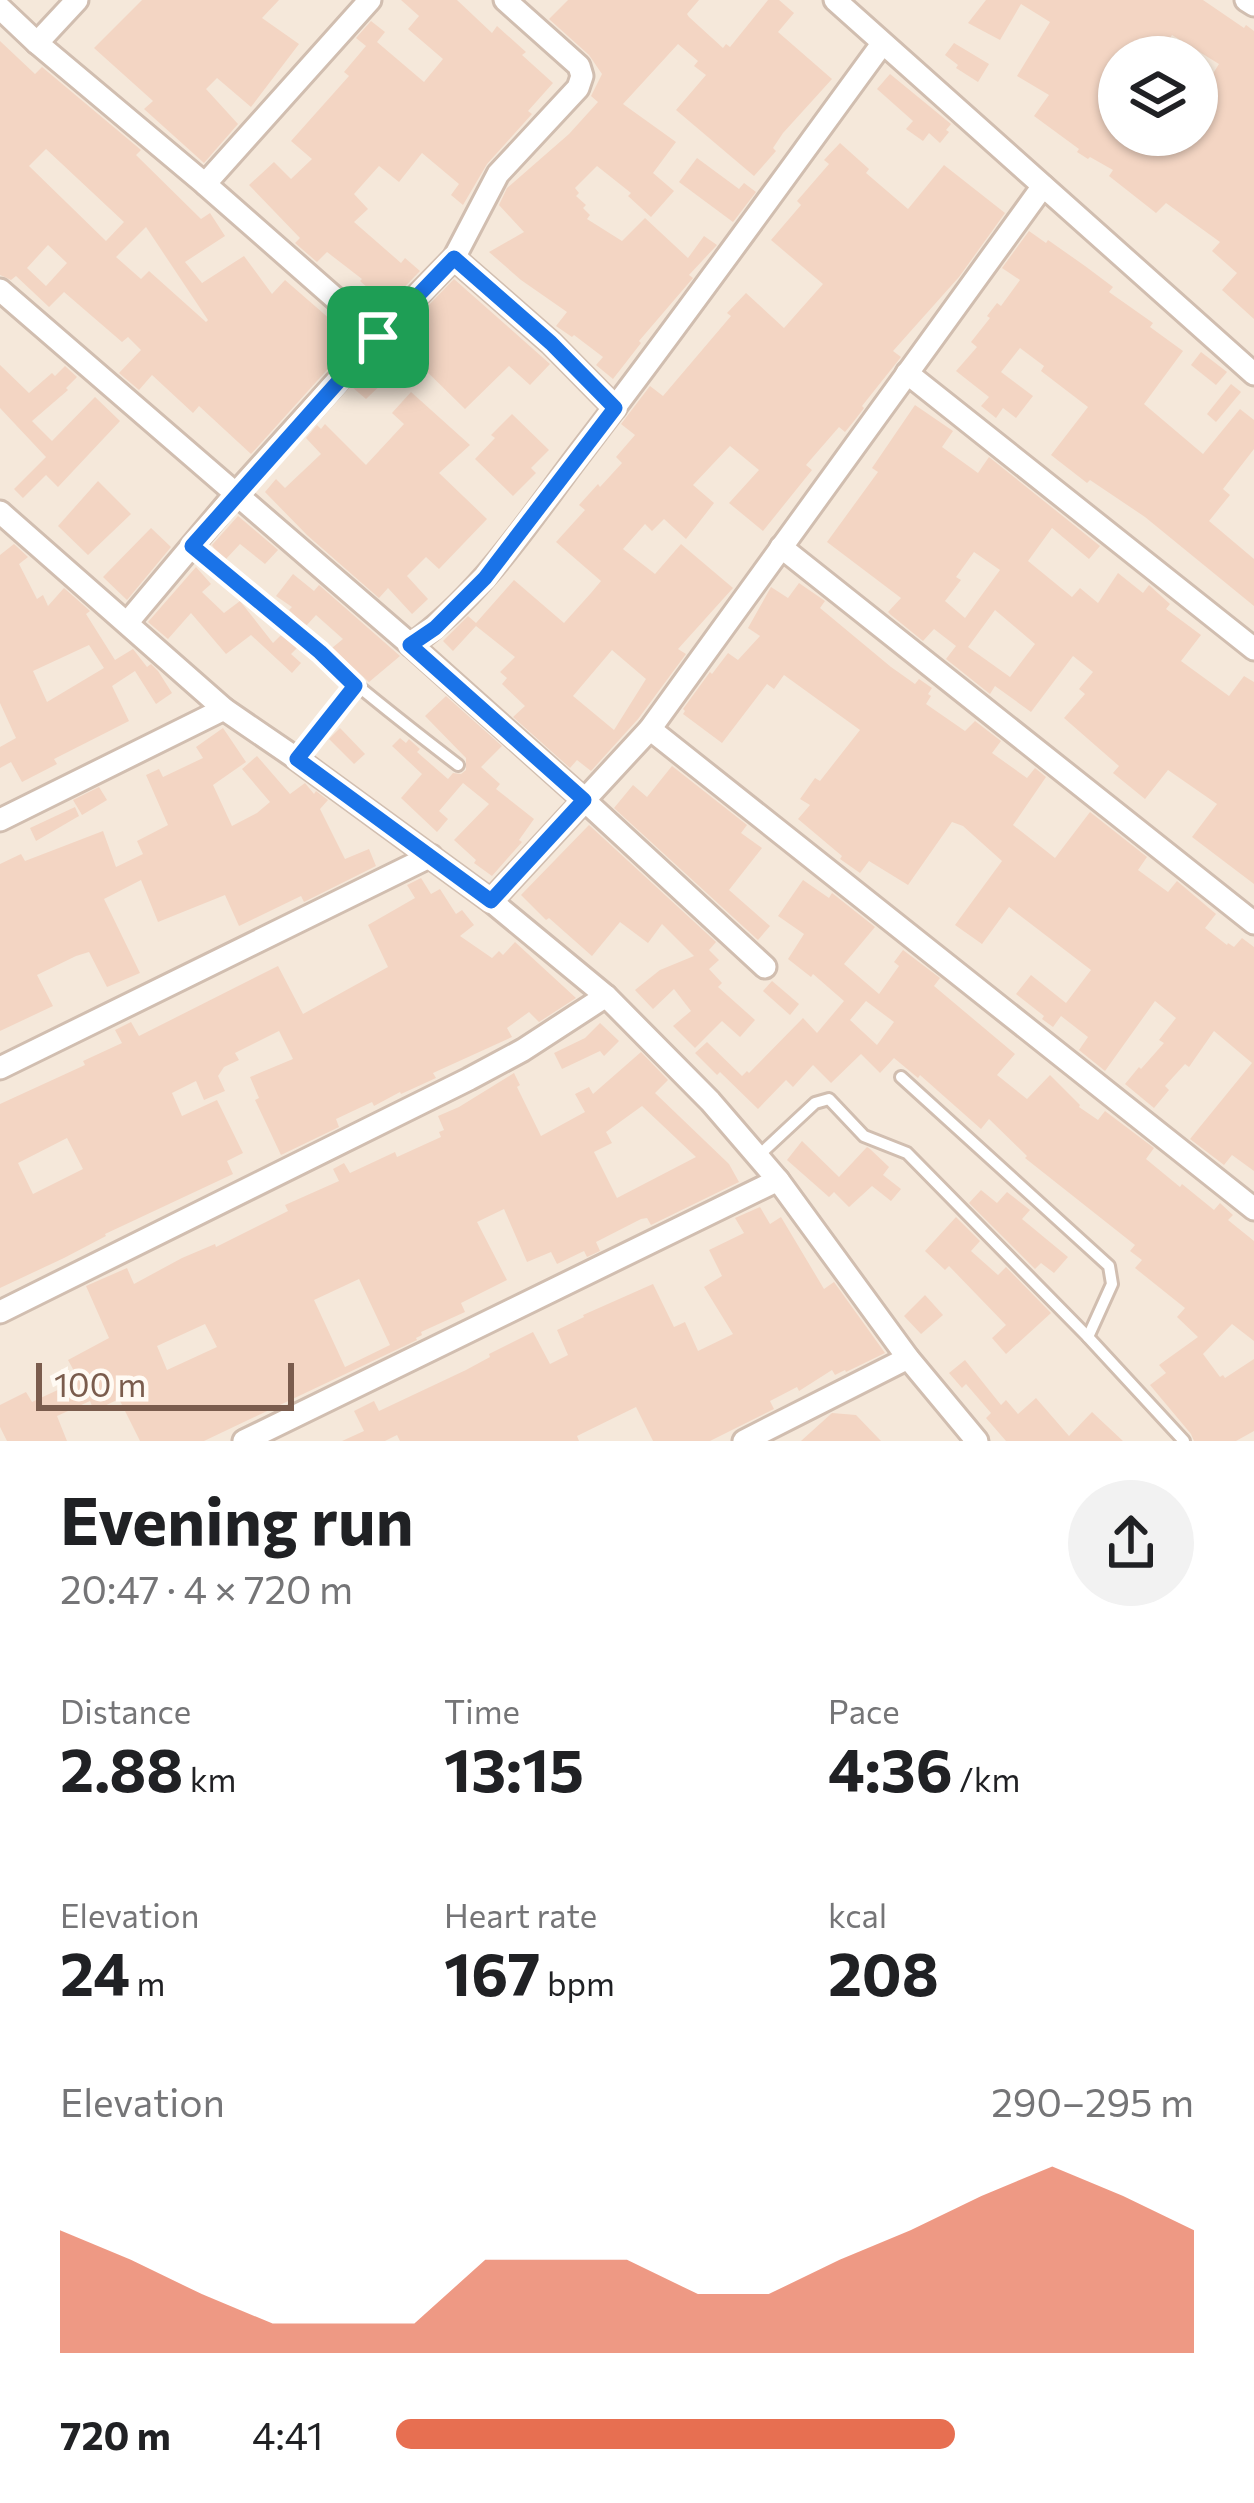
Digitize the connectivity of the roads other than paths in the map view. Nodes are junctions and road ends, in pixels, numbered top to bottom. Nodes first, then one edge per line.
1 (77, 0) edge
2 (370, 0) edge
3 (505, 0) edge
4 (835, 0) edge
5 (1246, 0) edge
6 (1254, 5) edge
7 (0, 8) edge
8 (37, 43) junction
9 (882, 44) junction
10 (205, 184) junction
11 (1042, 186) junction
12 (454, 258) junction
13 (0, 290) edge
14 (378, 337) junction
15 (907, 374) junction
16 (1254, 374) edge
17 (615, 408) junction
18 (237, 493) junction
19 (0, 512) edge
20 (192, 546) junction
21 (781, 547) junction
22 (128, 622) junction
23 (410, 645) junction
24 (1254, 650) edge
25 (355, 686) junction
26 (224, 709) junction
27 (650, 730) junction
28 (297, 759) junction
29 (458, 765) dead end
30 (584, 800) junction
31 (0, 820) edge
32 (431, 856) junction
33 (491, 901) junction
34 (1254, 923) edge
35 (765, 967) dead end
36 (606, 996) junction
37 (0, 1068) edge
38 (901, 1077) dead end
39 (757, 1156) junction
40 (778, 1180) junction
41 (1254, 1209) edge
42 (0, 1312) edge
43 (1088, 1337) junction
44 (908, 1358) junction
45 (244, 1441) edge
46 (744, 1441) edge
47 (977, 1441) edge
48 (1184, 1441) edge

1 - 8 street
2 - 10 street
3 - 12 street
4 - 9 street
5 - 6 street
7 - 8 street
8 - 10 street
9 - 11 street
9 - 17 street
10 - 14 street
11 - 15 street
11 - 16 street
12 - 14 street
12 - 17 street
13 - 18 street
14 - 18 street
15 - 21 street
15 - 24 street
17 - 23 street
18 - 20 street
18 - 23 street
19 - 22 street
20 - 22 street
20 - 25 lane
21 - 27 street
21 - 34 street
22 - 26 street
23 - 30 street
25 - 28 lane
25 - 29 lane
26 - 28 street
26 - 31 street
27 - 30 street
27 - 41 street
28 - 32 street
30 - 33 street
30 - 35 street
32 - 33 street
32 - 37 street
33 - 36 street
36 - 39 street
36 - 42 street
38 - 43 lane
39 - 40 street
39 - 43 lane
40 - 44 street
40 - 45 street
43 - 48 lane
44 - 46 street
44 - 47 street

